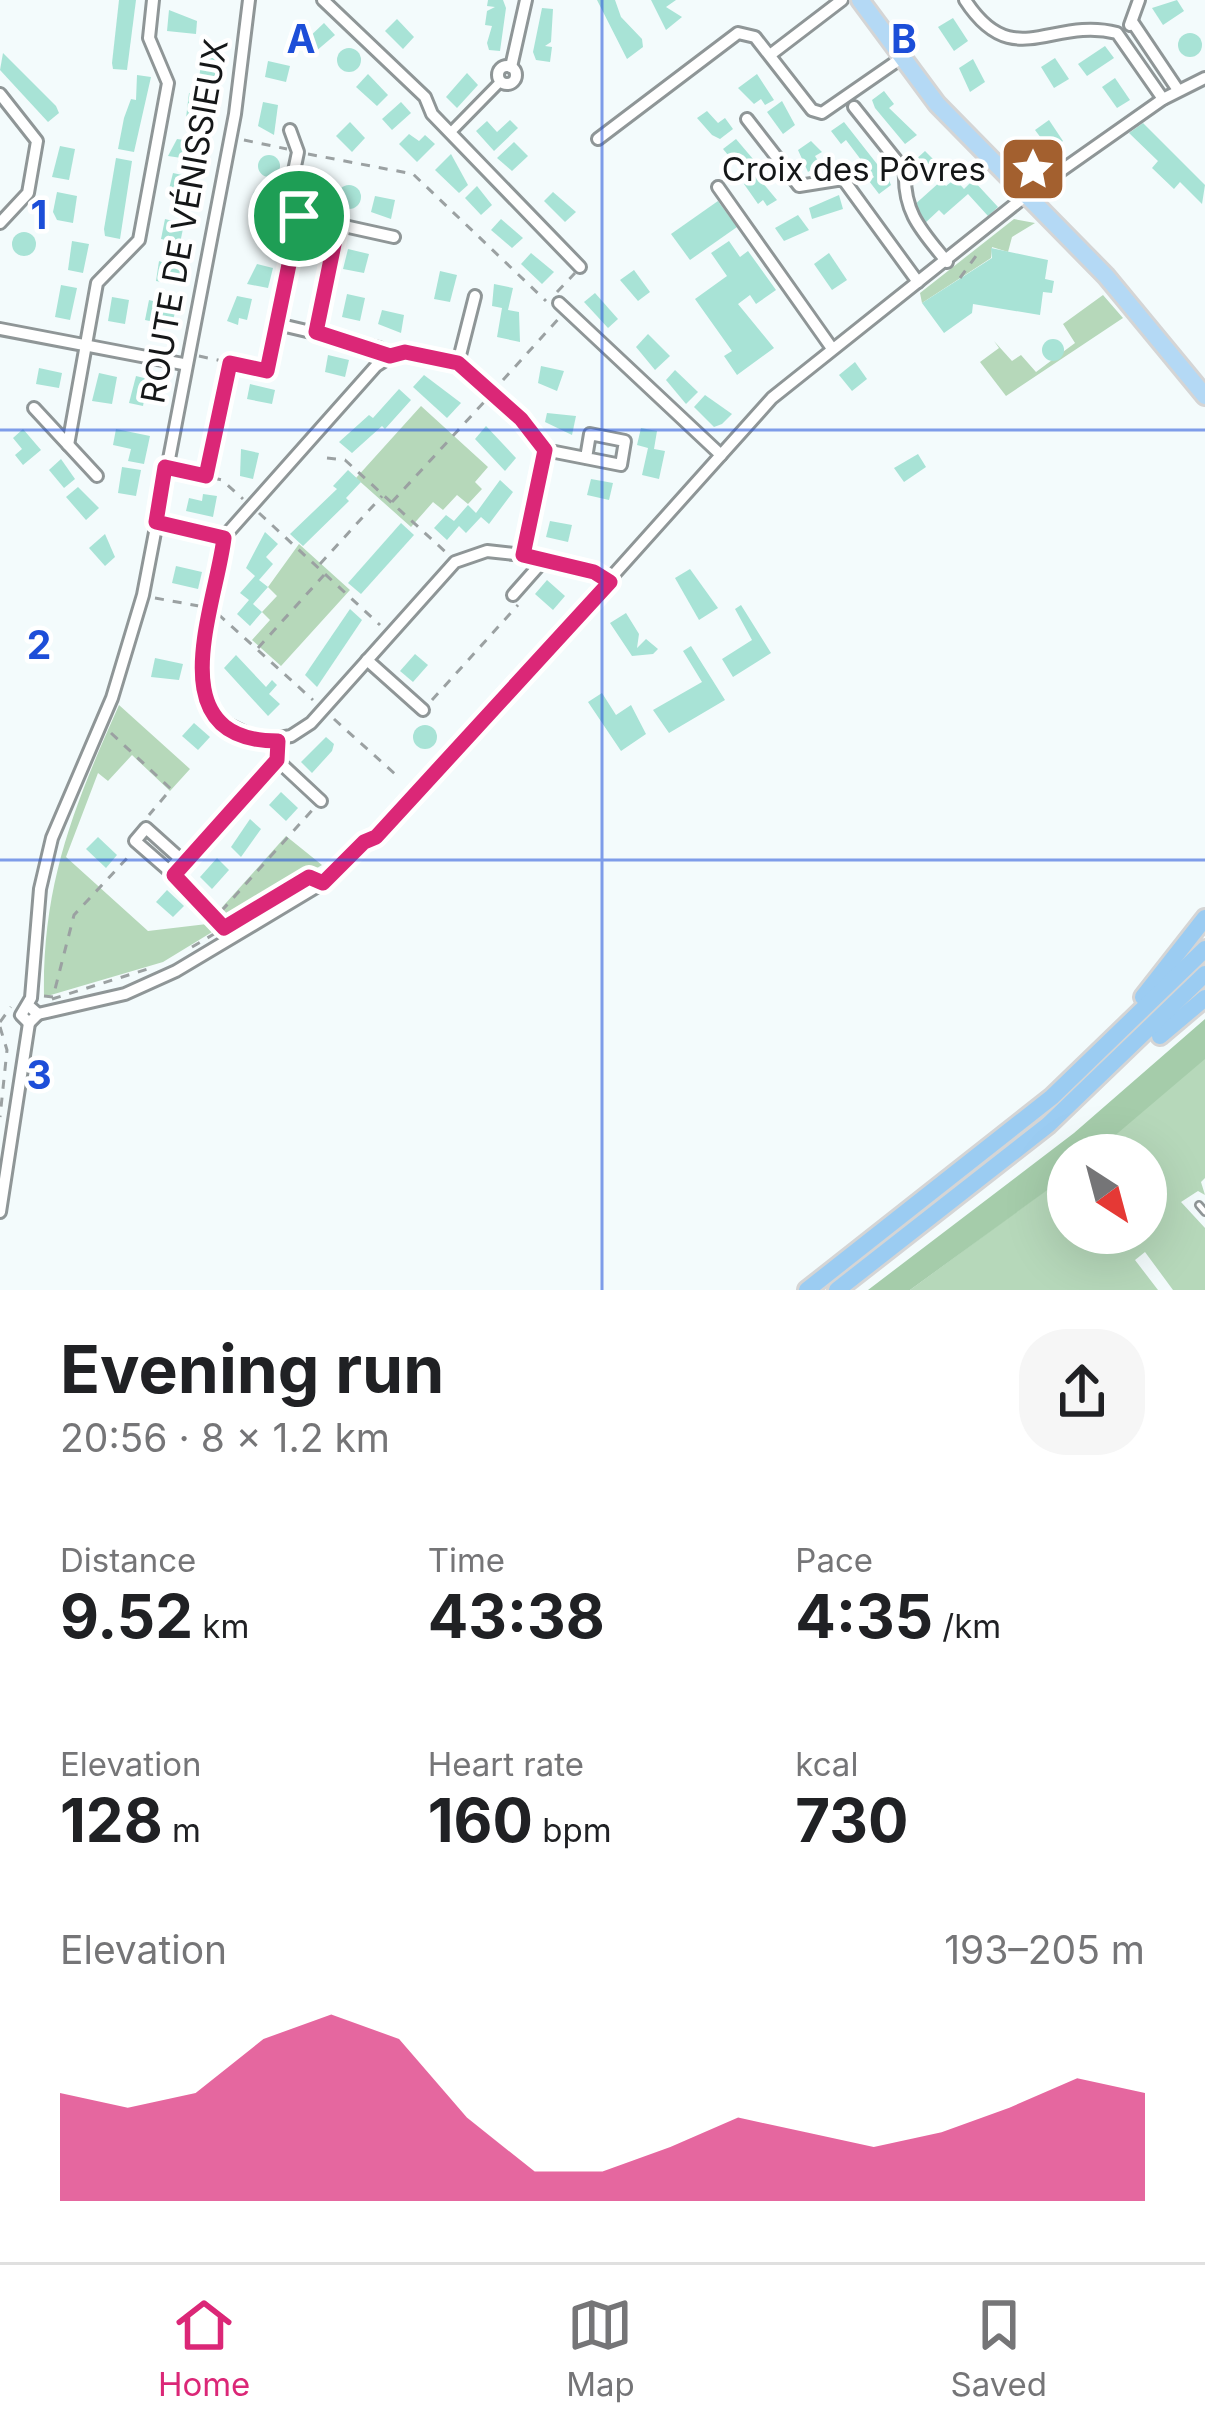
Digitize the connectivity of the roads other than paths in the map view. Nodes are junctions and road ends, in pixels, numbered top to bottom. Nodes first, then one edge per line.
1 (153, 0) edge
2 (248, 0) edge
3 (526, 0) edge
4 (842, 0) edge
5 (860, 0) edge
6 (965, 0) edge
7 (1139, 0) edge
8 (328, 1) edge
9 (1133, 23) junction
10 (1118, 33) junction
11 (770, 55) junction
12 (900, 59) junction
13 (1205, 78) edge
14 (500, 82) joint
15 (1178, 90) junction
16 (0, 94) edge
17 (1162, 99) junction
18 (854, 107) dead end
19 (747, 119) dead end
20 (290, 130) dead end
21 (450, 134) junction
22 (598, 140) dead end
23 (718, 187) dead end
24 (1028, 194) junction
25 (299, 216) junction
26 (0, 223) edge
27 (338, 225) junction
28 (394, 237) dead end
29 (947, 262) junction
30 (580, 267) road end
31 (918, 282) junction
32 (475, 296) dead end
33 (560, 310) road end
34 (278, 324) junction
35 (0, 329) edge
36 (316, 332) junction
37 (87, 346) junction
38 (831, 347) junction
39 (390, 356) junction
40 (458, 363) junction
41 (183, 364) junction
42 (267, 371) road end
43 (1205, 396) edge
44 (34, 408) dead end
45 (68, 445) junction
46 (545, 450) junction
47 (721, 455) junction
48 (586, 458) dead end
49 (97, 476) dead end
50 (156, 522) junction
51 (224, 538) junction
52 (523, 555) junction
53 (543, 561) junction
54 (610, 582) junction
55 (513, 595) road end
56 (368, 660) junction
57 (423, 710) road end
58 (278, 741) junction
59 (277, 760) junction
60 (321, 801) road end
61 (185, 863) junction
62 (1205, 918) edge
63 (1205, 949) edge
64 (1205, 974) edge
65 (1205, 998) edge
66 (35, 1009) junction
67 (1096, 1058) junction
68 (1091, 1088) junction
69 (1198, 1205) dead end
70 (0, 1212) edge
71 (1205, 1212) edge
72 (806, 1290) edge
73 (838, 1290) edge

1 - 37 street
2 - 41 street, ROUTE DE VÉNISSIEUX
3 - 14 street
4 - 11 street
5 - 12 main road
6 - 10 street
7 - 9 street
8 - 21 street
9 - 10 street
9 - 15 street
10 - 17 street
11 - 12 street
11 - 22 street
12 - 24 main road
13 - 15 street
14 - 21 street
15 - 17 street
16 - 26 street
17 - 24 street
18 - 29 street
19 - 31 street
20 - 25 street
21 - 30 street
23 - 38 street
24 - 29 street
24 - 43 main road
25 - 27 street
25 - 34 street
27 - 28 street
27 - 36 street
29 - 31 street
31 - 38 street
32 - 40 street
33 - 47 street
34 - 36 street
34 - 42 street
35 - 37 street
36 - 39 street
37 - 41 street
37 - 45 street
38 - 47 street
39 - 40 street
39 - 51 street
40 - 46 street
41 - 50 street, ROUTE DE VÉNISSIEUX
44 - 45 street
45 - 49 street
46 - 48 street
46 - 52 street
47 - 54 street
50 - 51 street
50 - 66 street, ROUTE DE VÉNISSIEUX
51 - 58 street
52 - 53 street
52 - 56 street
53 - 54 street
53 - 55 street
54 - 66 street
56 - 57 street
56 - 58 street
58 - 59 street
59 - 60 street
59 - 61 street
61 - 61 street
62 - 67 highway
63 - 67 highway
64 - 68 highway
65 - 68 highway
66 - 70 street, ROUTE DE VÉNISSIEUX
67 - 72 highway
68 - 73 highway
69 - 71 lane

